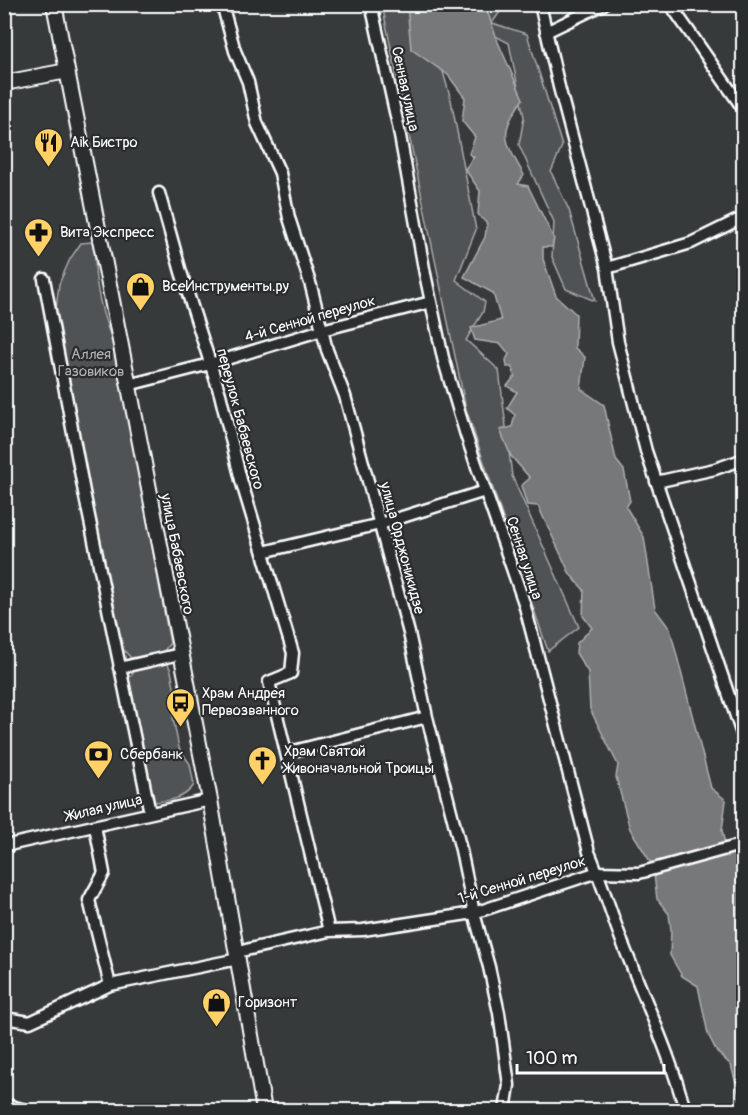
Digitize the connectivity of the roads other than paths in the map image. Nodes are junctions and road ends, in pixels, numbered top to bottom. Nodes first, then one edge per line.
1 (54, 4) edge
2 (222, 4) edge
3 (371, 4) edge
4 (540, 4) edge
5 (604, 4) edge
6 (670, 4) edge
7 (546, 32) junction
8 (67, 71) junction
9 (4, 83) edge
10 (744, 110) edge
11 (159, 193) dead end
12 (744, 217) edge
13 (607, 268) junction
14 (44, 279) dead end
15 (431, 302) junction
16 (322, 330) junction
17 (210, 364) junction
18 (128, 385) junction
19 (744, 459) edge
20 (656, 482) junction
21 (485, 491) junction
22 (380, 524) junction
23 (263, 552) junction
24 (180, 654) junction
25 (119, 668) junction
26 (427, 717) junction
27 (744, 740) edge
28 (286, 753) junction
29 (210, 800) junction
30 (150, 813) junction
31 (96, 826) junction
32 (744, 844) edge
33 (4, 846) edge
34 (598, 872) junction
35 (474, 914) junction
36 (329, 931) junction
37 (238, 956) junction
38 (110, 985) junction
39 (4, 1018) edge
40 (4, 1104) edge
41 (25, 1110) edge
42 (264, 1110) edge
43 (505, 1110) edge
44 (685, 1110) edge

1 - 8 main road, улица Бабаевского
2 - 16 street, улица Орджоникидзе
3 - 15 street, Сенная улица
4 - 7 street
5 - 7 street
6 - 10 street
7 - 13 street
8 - 9 main road
8 - 18 main road, улица Бабаевского
11 - 17 street, переулок Бабаевского
12 - 13 street
13 - 20 street
14 - 25 street
15 - 16 street, 4-й Сенной переулок
15 - 21 street, Сенная улица
16 - 17 street, 4-й Сенной переулок
16 - 22 street, улица Орджоникидзе
17 - 18 street, 4-й Сенной переулок
17 - 23 street, переулок Бабаевского
18 - 24 main road, улица Бабаевского
19 - 20 street
20 - 27 street
21 - 22 street
21 - 34 street, Сенная улица
22 - 23 street
22 - 26 street, улица Орджоникидзе
23 - 28 street, переулок Бабаевского
24 - 25 street
24 - 29 main road, улица Бабаевского
25 - 30 street
26 - 28 street
26 - 35 street, улица Орджоникидзе
28 - 36 street
29 - 30 street, Жилая улица
29 - 37 main road, улица Бабаевского
30 - 31 street, Жилая улица
31 - 33 street, Жилая улица
31 - 38 street
32 - 34 street, 1-й Сенной переулок
34 - 35 street, 1-й Сенной переулок
34 - 44 street, Сенная улица
35 - 36 street, 1-й Сенной переулок
35 - 43 street, улица Орджоникидзе
36 - 37 street, 1-й Сенной переулок
37 - 38 street, 1-й Сенной переулок
37 - 42 main road, улица Бабаевского
38 - 39 street, 1-й Сенной переулок
40 - 41 street

